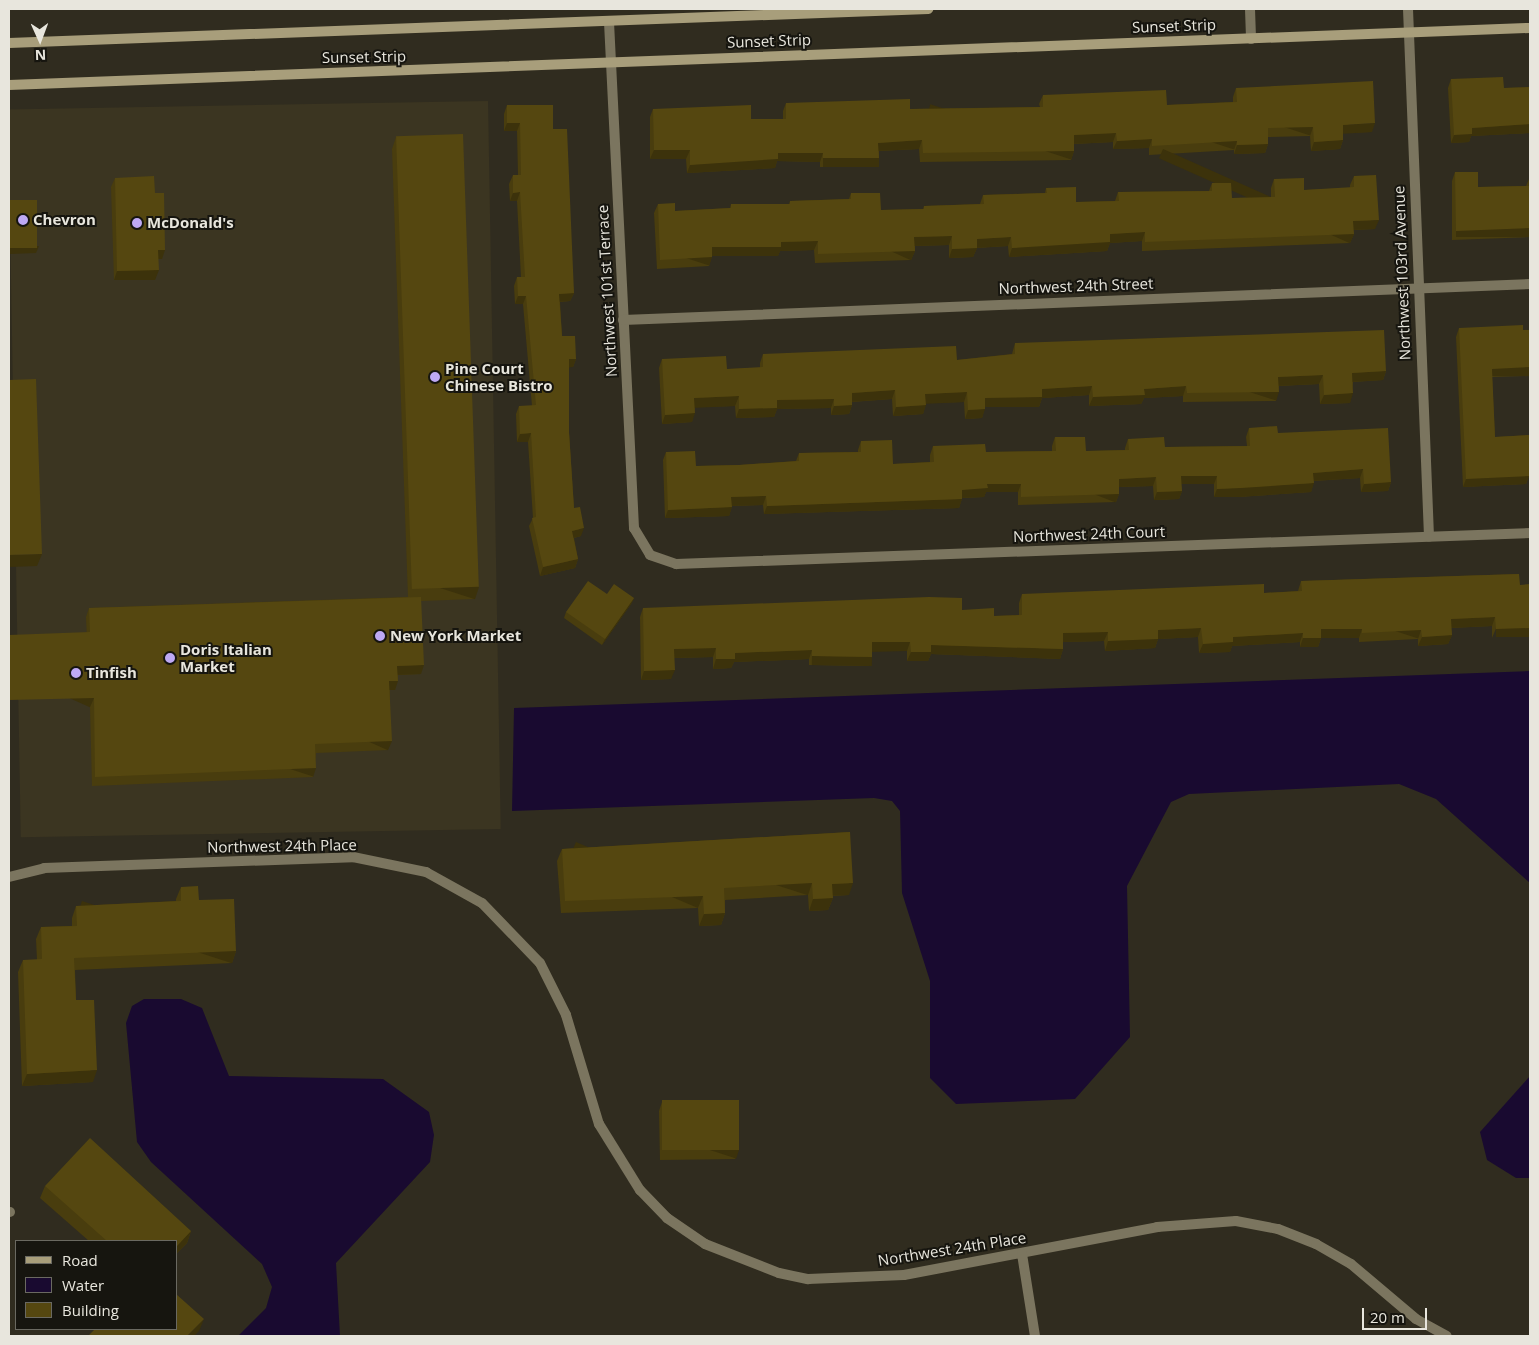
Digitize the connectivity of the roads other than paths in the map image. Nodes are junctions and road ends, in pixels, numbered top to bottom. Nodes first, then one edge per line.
1 (928, 9) edge
2 (1250, 9) edge
3 (1408, 9) edge
4 (609, 22) junction
5 (1530, 28) edge
6 (1409, 33) junction
7 (1251, 38) junction
8 (9, 43) edge
9 (610, 62) junction
10 (9, 85) edge
11 (1530, 284) edge
12 (1417, 288) junction
13 (623, 320) junction
14 (1530, 533) edge
15 (1429, 537) junction
16 (650, 554) joint
17 (9, 877) edge
18 (1022, 1254) junction
19 (1035, 1336) edge
20 (1447, 1336) edge

1 - 4 street, Sunset Strip
2 - 7 street
3 - 6 street, Northwest 103rd Avenue
4 - 8 street, Sunset Strip
4 - 9 street, Northwest 101st Terrace
5 - 6 street, Sunset Strip
6 - 7 street, Sunset Strip
6 - 12 street, Northwest 103rd Avenue
7 - 9 street, Sunset Strip
9 - 10 street, Sunset Strip
9 - 13 street, Northwest 101st Terrace
11 - 12 street, Northwest 24th Street
12 - 13 street, Northwest 24th Street
12 - 15 street, Northwest 103rd Avenue
13 - 16 street, Northwest 101st Terrace
14 - 15 street, Northwest 24th Court
15 - 16 street, Northwest 24th Court
17 - 18 street, Northwest 24th Place
18 - 19 street
18 - 20 street, Northwest 24th Place

